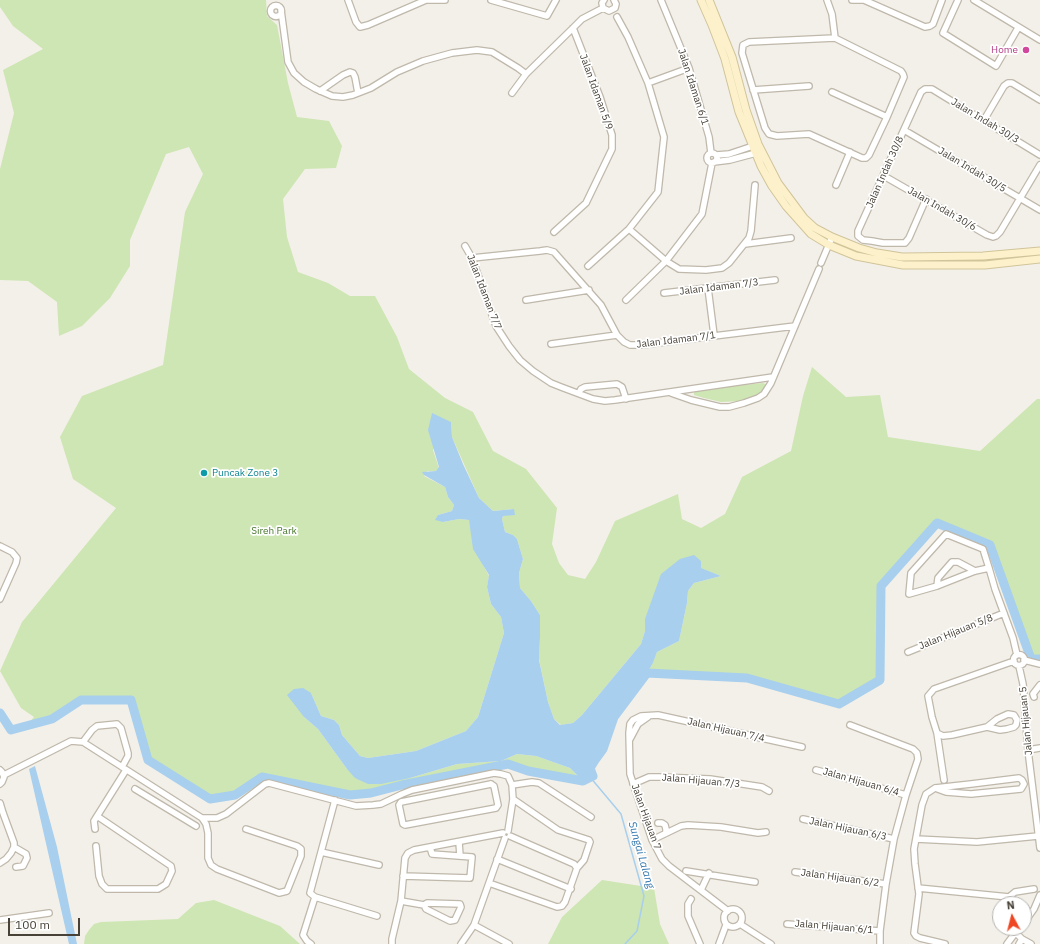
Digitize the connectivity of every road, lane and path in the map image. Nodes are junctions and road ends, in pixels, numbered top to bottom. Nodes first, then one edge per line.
1 (348, 0) edge
2 (445, 0) edge
3 (491, 0) edge
4 (556, 0) edge
5 (604, 0) edge
6 (622, 0) edge
7 (661, 0) edge
8 (701, 0) edge
9 (709, 0) edge
10 (827, 0) edge
11 (852, 0) edge
12 (864, 0) edge
13 (942, 0) edge
14 (958, 0) edge
15 (974, 0) edge
16 (615, 2) edge
17 (279, 5) edge
18 (603, 8) junction
19 (617, 17) dead end
20 (283, 28) junction
21 (573, 28) junction
22 (1018, 28) junction
23 (834, 38) junction
24 (1040, 40) edge
25 (690, 68) junction
26 (526, 74) junction
27 (648, 83) junction
28 (809, 86) dead end
29 (928, 88) joint
30 (753, 90) junction
31 (320, 92) junction
32 (832, 92) dead end
33 (358, 93) junction
34 (512, 93) dead end
35 (1040, 100) edge
36 (887, 117) junction
37 (984, 120) junction
38 (904, 130) junction
39 (755, 145) junction
40 (759, 152) junction
41 (850, 152) junction
42 (713, 154) junction
43 (1040, 154) edge
44 (713, 162) junction
45 (1040, 165) edge
46 (884, 176) junction
47 (755, 185) dead end
48 (836, 185) dead end
49 (1020, 198) junction
50 (926, 199) junction
51 (1040, 210) edge
52 (629, 229) junction
53 (554, 232) dead end
54 (832, 237) junction
55 (791, 238) dead end
56 (745, 244) junction
57 (829, 245) junction
58 (465, 246) dead end
59 (1039, 250) edge
60 (472, 258) junction
61 (1040, 259) edge
62 (666, 261) junction
63 (588, 266) dead end
64 (775, 280) dead end
65 (708, 288) junction
66 (589, 290) junction
67 (664, 293) dead end
68 (526, 300) dead end
69 (626, 300) dead end
70 (795, 326) junction
71 (617, 335) junction
72 (714, 336) junction
73 (551, 344) dead end
74 (773, 377) junction
75 (692, 390) junction
76 (579, 393) junction
77 (671, 393) junction
78 (626, 399) junction
79 (691, 400) junction
80 (0, 546) edge
81 (989, 568) junction
82 (975, 571) junction
83 (937, 586) junction
84 (0, 599) edge
85 (1004, 613) junction
86 (908, 652) dead end
87 (1017, 655) junction
88 (1024, 660) junction
89 (1014, 661) junction
90 (1040, 664) edge
91 (1019, 666) junction
92 (1040, 684) edge
93 (1034, 698) dead end
94 (646, 717) joint
95 (850, 726) dead end
96 (987, 727) junction
97 (937, 733) junction
98 (83, 742) junction
99 (802, 748) dead end
100 (1040, 748) edge
101 (1028, 750) junction
102 (124, 768) junction
103 (816, 770) dead end
104 (2, 772) edge
105 (474, 777) junction
106 (944, 780) dead end
107 (988, 782) junction
108 (0, 784) edge
109 (633, 784) junction
110 (971, 784) junction
111 (512, 785) junction
112 (152, 786) junction
113 (476, 787) junction
114 (935, 788) junction
115 (135, 789) dead end
116 (418, 789) junction
117 (769, 791) dead end
118 (990, 792) junction
119 (971, 794) junction
120 (146, 795) junction
121 (906, 795) junction
122 (419, 798) junction
123 (335, 800) junction
124 (513, 800) junction
125 (0, 803) edge
126 (186, 808) junction
127 (97, 816) junction
128 (181, 816) junction
129 (591, 816) dead end
130 (202, 818) junction
131 (803, 820) dead end
132 (658, 823) dead end
133 (196, 826) dead end
134 (246, 828) dead end
135 (95, 829) dead end
136 (766, 832) dead end
137 (666, 833) junction
138 (506, 834) junction
139 (1038, 836) junction
140 (894, 839) junction
141 (916, 839) junction
142 (652, 840) junction
143 (459, 842) junction
144 (96, 846) dead end
145 (14, 847) junction
146 (430, 847) junction
147 (1040, 848) edge
148 (321, 852) junction
149 (460, 856) junction
150 (498, 859) junction
151 (0, 863) edge
152 (379, 865) dead end
153 (16, 867) dead end
154 (576, 868) junction
155 (686, 870) dead end
156 (794, 872) dead end
157 (709, 873) junction
158 (403, 876) junction
159 (755, 882) dead end
160 (489, 883) junction
161 (886, 884) junction
162 (918, 888) junction
163 (570, 889) junction
164 (1034, 889) dead end
165 (701, 890) junction
166 (1040, 895) edge
167 (315, 897) junction
168 (691, 899) dead end
169 (401, 901) junction
170 (424, 906) junction
171 (728, 911) junction
172 (1032, 912) edge
173 (49, 913) dead end
174 (377, 916) dead end
175 (0, 920) edge
176 (740, 924) junction
177 (787, 924) dead end
178 (474, 925) junction
179 (726, 925) junction
180 (880, 931) junction
181 (1012, 936) edge
182 (1021, 941) edge
183 (311, 944) edge
184 (392, 944) edge
185 (461, 944) edge
186 (509, 944) edge
187 (700, 944) edge
188 (719, 944) edge
189 (771, 944) edge
190 (880, 944) edge
191 (946, 944) edge
192 (1006, 944) edge
193 (1032, 944) edge

1 - 2 street
3 - 4 street
5 - 18 street
6 - 16 street
7 - 25 street, Jalan Idaman 6/1
8 - 39 main road
9 - 39 main road
10 - 23 street
11 - 12 street
12 - 13 street
14 - 22 street
15 - 22 street
16 - 18 street
17 - 20 street
17 - 20 street
18 - 21 street
19 - 27 street
20 - 31 street
21 - 26 street
21 - 53 street, Jalan Idaman 5/9
22 - 24 street
23 - 30 street
23 - 36 street
25 - 27 street
25 - 42 street, Jalan Idaman 6/1
26 - 33 street
26 - 34 street
27 - 52 street
28 - 30 street
29 - 37 street, Jalan Indah 30/3
29 - 38 street, Jalan Indah 30/8
30 - 41 street
31 - 33 street
31 - 33 street
32 - 36 street
35 - 37 street
36 - 41 street
37 - 43 street, Jalan Indah 30/3
38 - 46 street, Jalan Indah 30/8
38 - 49 street, Jalan Indah 30/5
39 - 40 main road
39 - 42 street
40 - 44 street
40 - 54 main road
40 - 57 main road
41 - 48 street
42 - 44 street
42 - 44 street
44 - 62 street
45 - 49 street
46 - 50 street, Jalan Indah 30/6
46 - 50 street, Jalan Indah 30/8
47 - 56 street
49 - 50 street, Jalan Indah 30/6
49 - 51 street, Jalan Indah 30/5
52 - 62 street
52 - 63 street
54 - 57 street, Jalan Idaman 7/7
54 - 59 main road
55 - 56 street
56 - 62 street
57 - 61 main road
57 - 70 street, Jalan Idaman 7/7
58 - 60 street, Jalan Idaman 7/7
60 - 66 street, Jalan Idaman 7/1
60 - 76 street, Jalan Idaman 7/7
62 - 69 street
64 - 65 street, Jalan Idaman 7/3
65 - 67 street, Jalan Idaman 7/3
65 - 72 street
66 - 68 street
66 - 71 street, Jalan Idaman 7/1
70 - 72 street, Jalan Idaman 7/1
70 - 74 street, Jalan Idaman 7/7
71 - 72 street, Jalan Idaman 7/1
71 - 73 street
74 - 75 street, Jalan Idaman 7/7
74 - 79 street, Jalan Idaman 7/7
75 - 77 street, Jalan Idaman 7/7
75 - 79 street
76 - 78 street, Jalan Idaman 7/7
76 - 78 street
77 - 78 street, Jalan Idaman 7/7
77 - 79 street, Jalan Idaman 7/7
80 - 84 street
81 - 82 street
81 - 83 street
81 - 85 street
82 - 83 street
82 - 83 street
85 - 86 street, Jalan Hijauan 5/8
85 - 87 street
87 - 88 street
87 - 89 street
88 - 90 street
88 - 91 street
89 - 91 street
89 - 97 street
91 - 101 street, Jalan Hijauan 5
92 - 93 street
94 - 99 street, Jalan Hijauan 7/4
94 - 109 street, Jalan Hijauan 7
95 - 121 street
96 - 96 street
96 - 97 street
97 - 106 street
98 - 102 street
98 - 102 street
98 - 104 street
100 - 101 street
101 - 139 street, Jalan Hijauan 5
102 - 112 street
102 - 127 street
103 - 121 street, Jalan Hijauan 6/4
104 - 108 street
105 - 111 street
105 - 113 street
105 - 116 street
107 - 110 street
107 - 118 street
107 - 118 street
109 - 117 street, Jalan Hijauan 7/3
109 - 142 street, Jalan Hijauan 7
110 - 114 street
110 - 119 street
111 - 124 street
111 - 129 street
112 - 120 street
112 - 126 street
113 - 122 street
113 - 122 street
114 - 119 street
114 - 141 street
115 - 120 street
116 - 122 street
116 - 123 street
118 - 119 street
120 - 128 street
121 - 140 street
123 - 130 street
123 - 148 street
124 - 138 street
124 - 154 street
125 - 145 street
126 - 128 street
126 - 130 street
127 - 135 street
127 - 144 street
128 - 133 street
130 - 134 street
131 - 140 street, Jalan Hijauan 6/3
132 - 137 street
136 - 137 street
137 - 142 street
138 - 143 street
138 - 150 street
138 - 154 street
139 - 141 street
139 - 147 street, Jalan Hijauan 5
140 - 161 street
141 - 162 street
142 - 165 street, Jalan Hijauan 7
143 - 146 street
143 - 149 street
145 - 151 street
145 - 153 street
146 - 149 street
146 - 158 street
148 - 152 street
148 - 167 street
149 - 158 street
150 - 160 street
150 - 163 street
154 - 163 street
155 - 157 street
156 - 161 street, Jalan Hijauan 6/2
157 - 159 street
157 - 165 street
158 - 169 street
160 - 163 street
160 - 178 street
161 - 180 street
162 - 164 street
162 - 191 street
165 - 171 street, Jalan Hijauan 7
166 - 172 street
167 - 174 street
167 - 183 street
168 - 187 street
169 - 170 street
169 - 184 street
170 - 170 street
171 - 176 street
171 - 179 street
173 - 175 street
176 - 179 street
176 - 189 street
177 - 180 street, Jalan Hijauan 6/1
178 - 185 street
178 - 186 street
179 - 188 street
180 - 190 street
181 - 192 street
182 - 193 street

